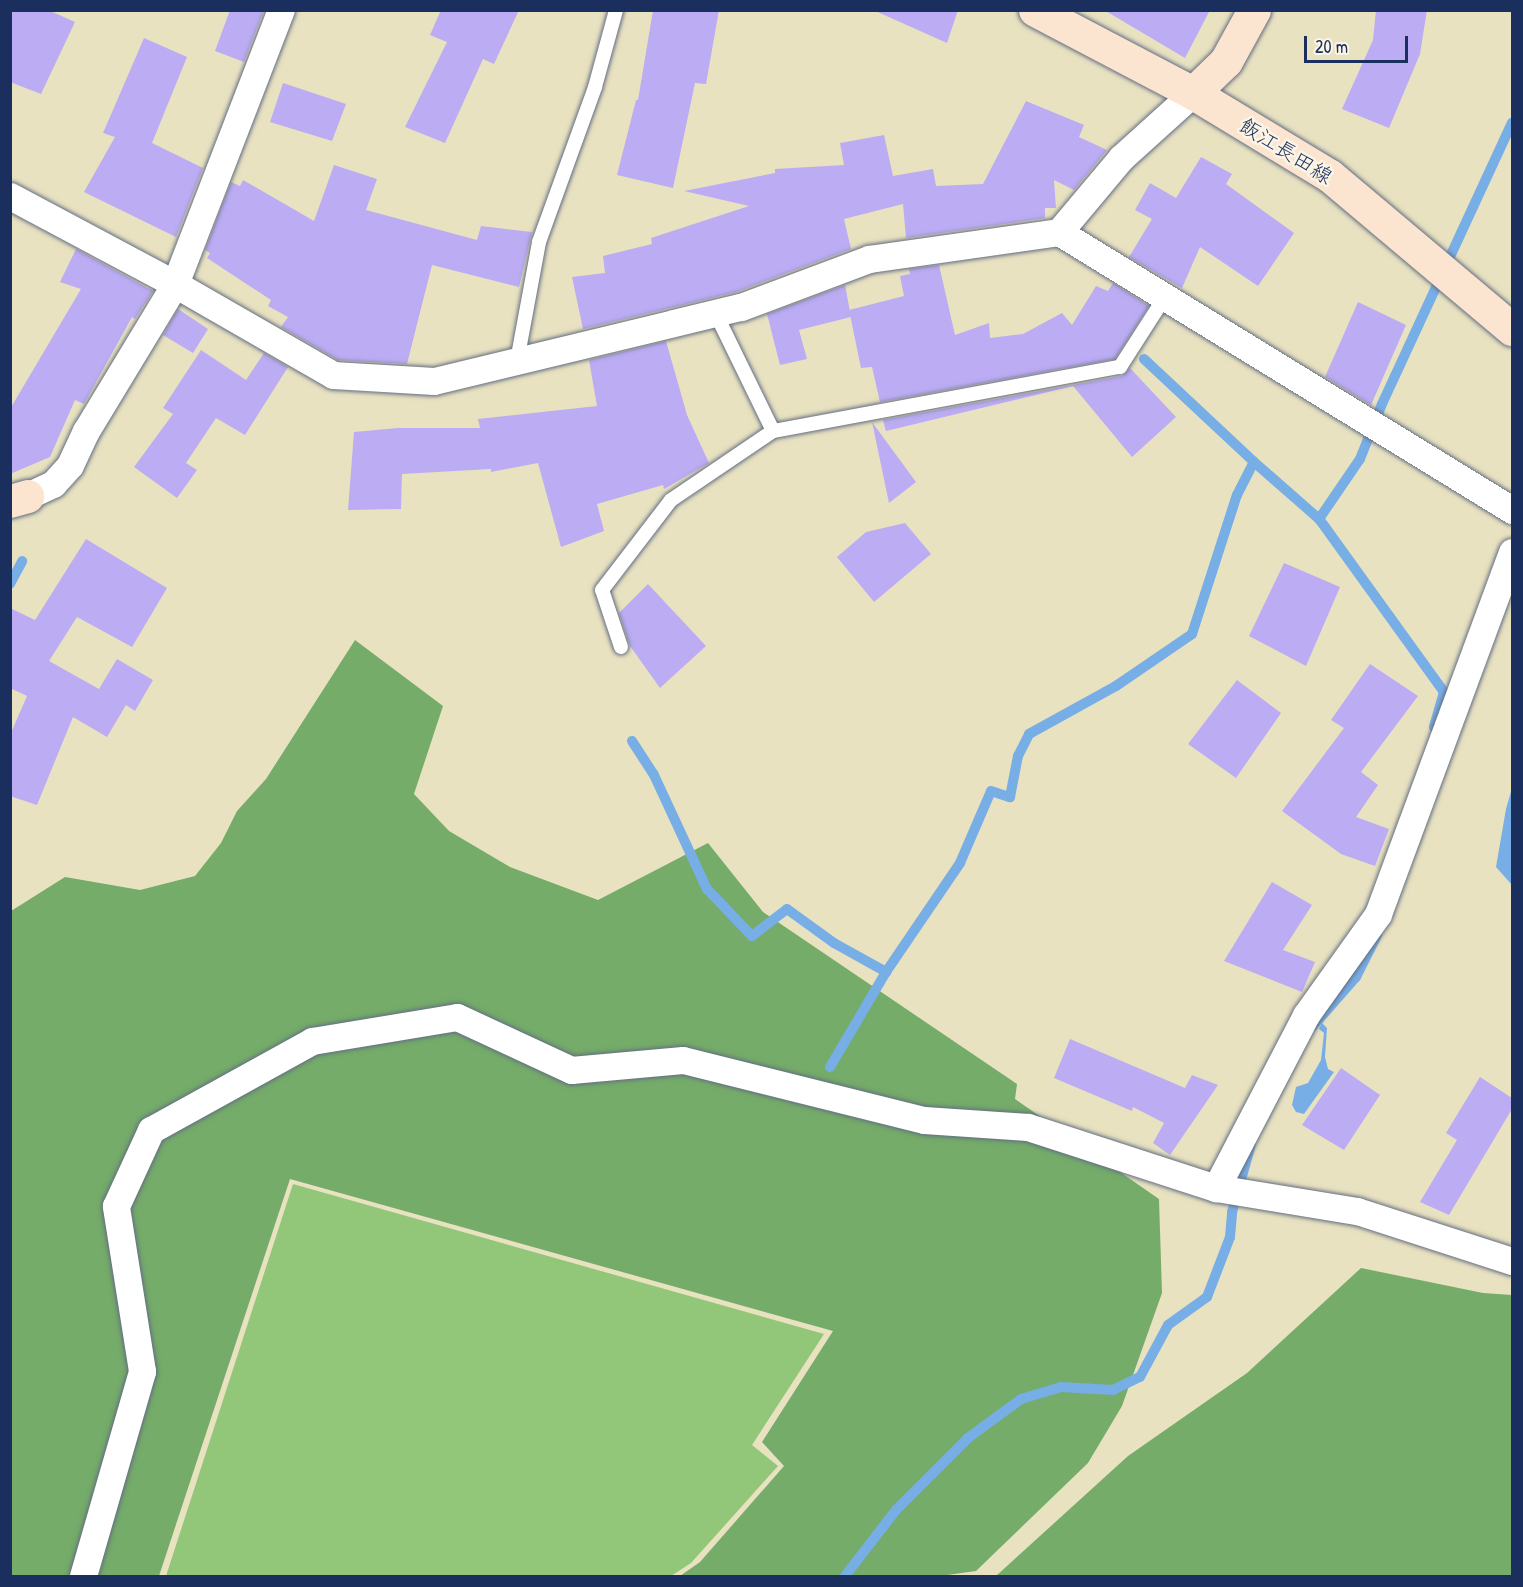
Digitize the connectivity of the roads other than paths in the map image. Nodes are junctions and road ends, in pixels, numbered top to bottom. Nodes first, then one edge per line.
1 (281, 10) edge
2 (616, 10) edge
3 (1035, 10) edge
4 (1254, 10) edge
5 (1193, 93) junction
6 (10, 196) edge
7 (1059, 232) junction
8 (175, 284) junction
9 (1166, 297) junction
10 (716, 314) junction
11 (1512, 329) edge
12 (518, 362) junction
13 (773, 431) junction
14 (19, 498) edge
15 (1512, 510) edge
16 (1512, 552) edge
17 (621, 647) dead end
18 (1216, 1188) junction
19 (1512, 1261) edge
20 (83, 1576) edge

1 - 8 street
2 - 12 lane
3 - 5 main road, 飯江長田線
4 - 5 main road
5 - 7 street
5 - 11 main road, 飯江長田線
6 - 8 street
7 - 9 street
7 - 10 street
8 - 12 street
8 - 14 street
9 - 13 lane
9 - 15 street
10 - 12 street
10 - 13 lane
13 - 17 lane
16 - 18 street
18 - 19 street
18 - 20 street

